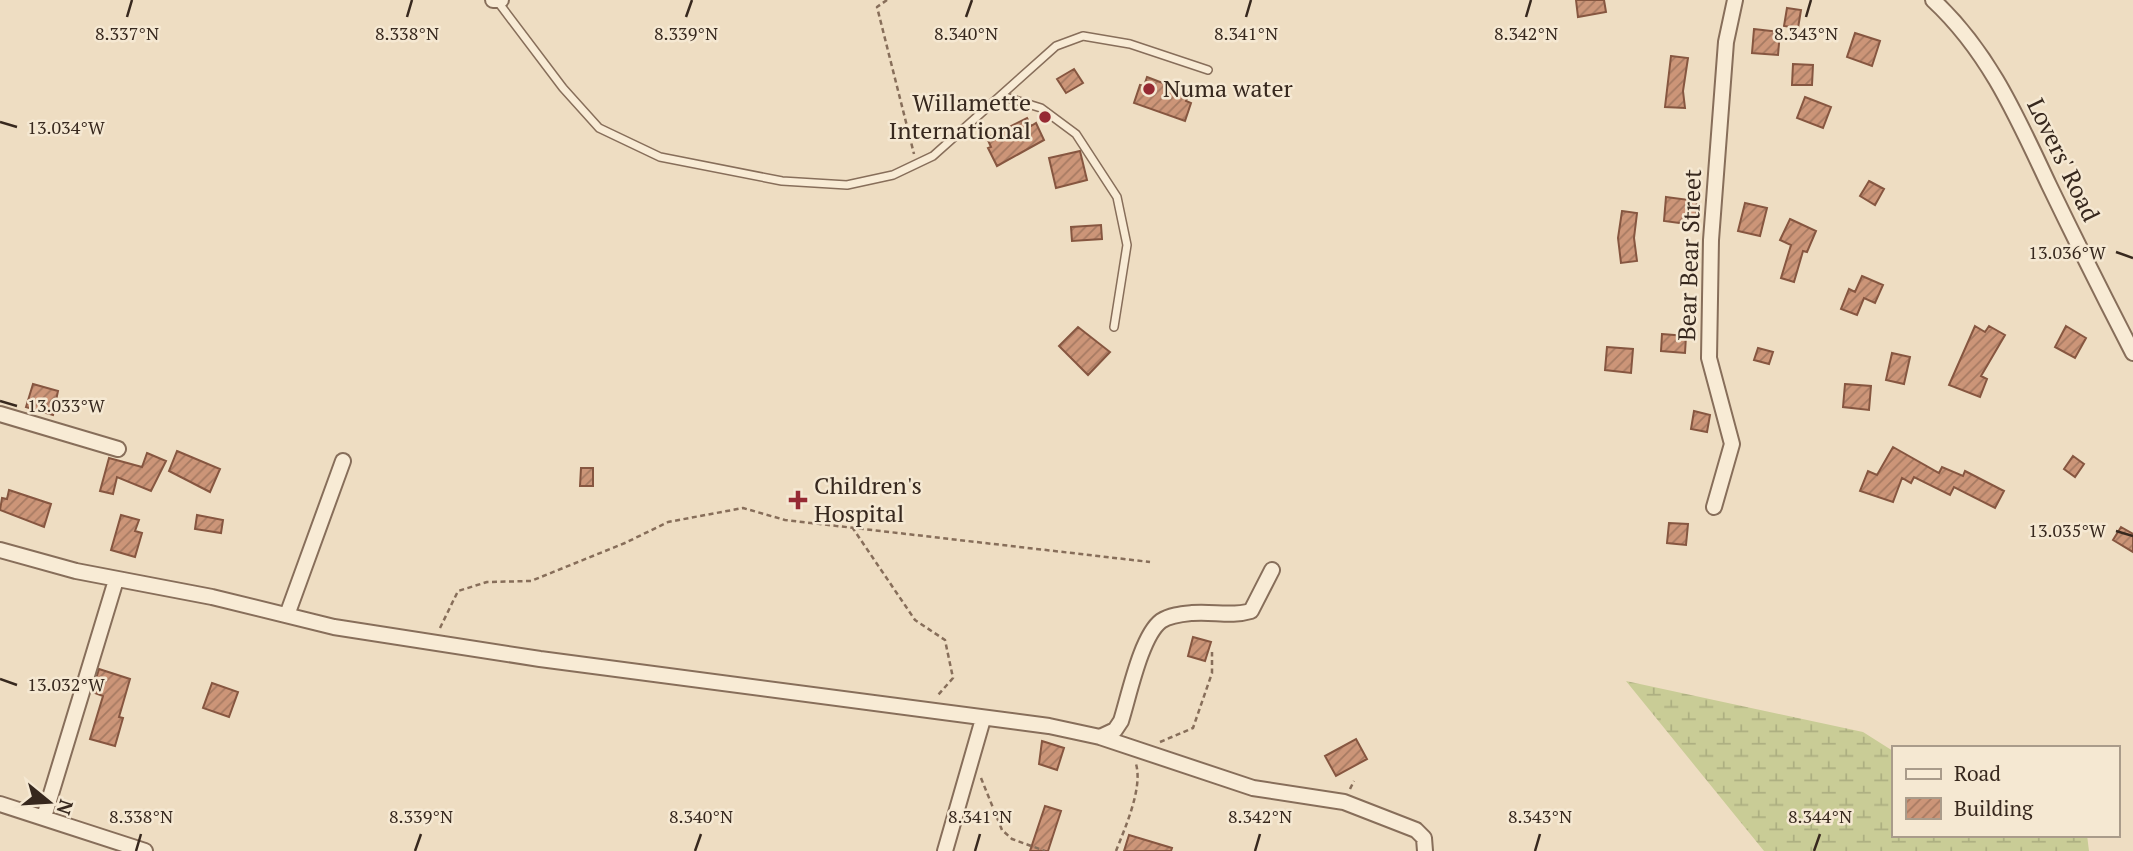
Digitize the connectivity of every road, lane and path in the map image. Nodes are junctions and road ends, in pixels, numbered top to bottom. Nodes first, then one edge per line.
1 (887, 0) edge
2 (1735, 0) edge
3 (1933, 0) edge
4 (497, 1) edge
5 (1208, 70) dead end
6 (1002, 96) junction
7 (916, 164) junction
8 (1114, 327) dead end
9 (2133, 353) edge
10 (0, 414) edge
11 (118, 449) dead end
12 (343, 461) dead end
13 (1714, 507) dead end
14 (852, 527) junction
15 (0, 550) edge
16 (1150, 562) dead end
17 (1272, 570) dead end
18 (116, 580) junction
19 (287, 615) junction
20 (432, 643) junction
21 (1212, 652) dead end
22 (924, 711) junction
23 (983, 719) junction
24 (1100, 737) junction
25 (1138, 749) junction
26 (973, 759) junction
27 (0, 804) edge
28 (44, 817) junction
29 (145, 851) edge
30 (946, 851) edge
31 (1045, 851) edge
32 (1116, 851) edge
33 (1425, 851) edge

1 - 7 path
2 - 13 street, Bear Bear Street
3 - 9 street, Lovers' Road
4 - 7 lane
5 - 6 lane
6 - 7 lane
6 - 8 lane
10 - 11 street
12 - 19 street
14 - 16 path
14 - 20 path
14 - 22 path
15 - 18 street
17 - 24 street
18 - 19 street
18 - 28 street
19 - 20 street
20 - 22 street
21 - 25 path
22 - 23 street
23 - 24 street
23 - 26 street
24 - 25 street
25 - 32 path
25 - 33 street
26 - 30 street
26 - 31 path
27 - 28 street
28 - 29 street

